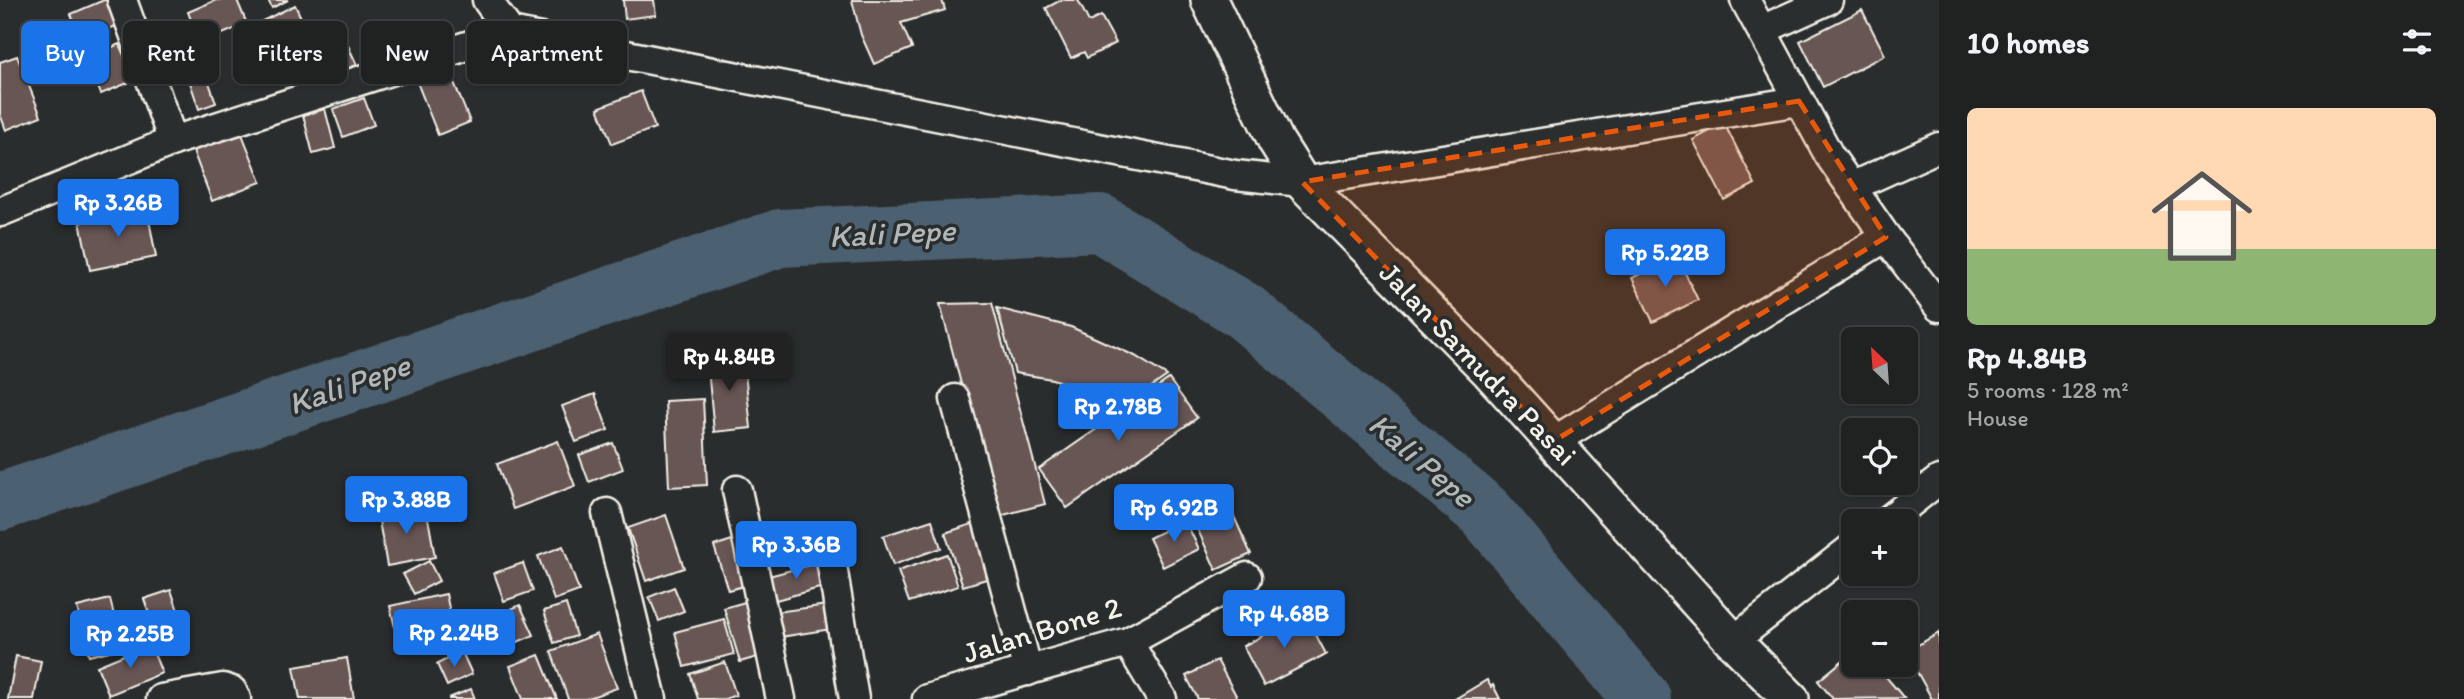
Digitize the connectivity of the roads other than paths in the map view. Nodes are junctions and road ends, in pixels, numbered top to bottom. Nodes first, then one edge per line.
1 (122, 0) edge
2 (487, 0) edge
3 (1209, 0) edge
4 (1745, 0) edge
5 (1828, 0) edge
6 (502, 21) edge
7 (1762, 30) junction
8 (467, 46) edge
9 (627, 55) edge
10 (1799, 101) junction
11 (173, 141) junction
12 (1939, 147) edge
13 (1302, 182) junction
14 (1851, 187) junction
15 (0, 212) edge
16 (1886, 237) junction
17 (1939, 307) edge
18 (954, 399) dead end
19 (1554, 441) junction
20 (1939, 480) edge
21 (737, 490) dead end
22 (1902, 509) edge
23 (607, 513) dead end
24 (830, 554) dead end
25 (1841, 556) edge
26 (1247, 577) dead end
27 (1733, 640) junction
28 (1128, 642) junction
29 (1028, 671) junction
30 (941, 697) edge
31 (161, 699) edge
32 (236, 699) edge
33 (652, 699) edge
34 (780, 699) edge
35 (854, 699) edge
36 (1162, 699) edge
37 (1791, 699) edge

1 - 11 street
2 - 6 street
3 - 13 street, Jalan Samudra Pasai
4 - 7 street
5 - 7 street
7 - 10 street
8 - 11 street
9 - 13 street
10 - 13 street
10 - 14 street
11 - 15 street
12 - 14 street
13 - 19 street, Jalan Samudra Pasai
14 - 16 street
16 - 17 street
16 - 19 street
18 - 29 street
19 - 27 street, Jalan Samudra Pasai
20 - 22 street
21 - 34 street
23 - 33 street
24 - 35 street
25 - 27 street
26 - 28 street, Jalan Bone 2
27 - 37 street, Jalan Samudra Pasai
28 - 29 street, Jalan Bone 2
28 - 36 street
29 - 30 street, Jalan Bone 2
31 - 32 street

